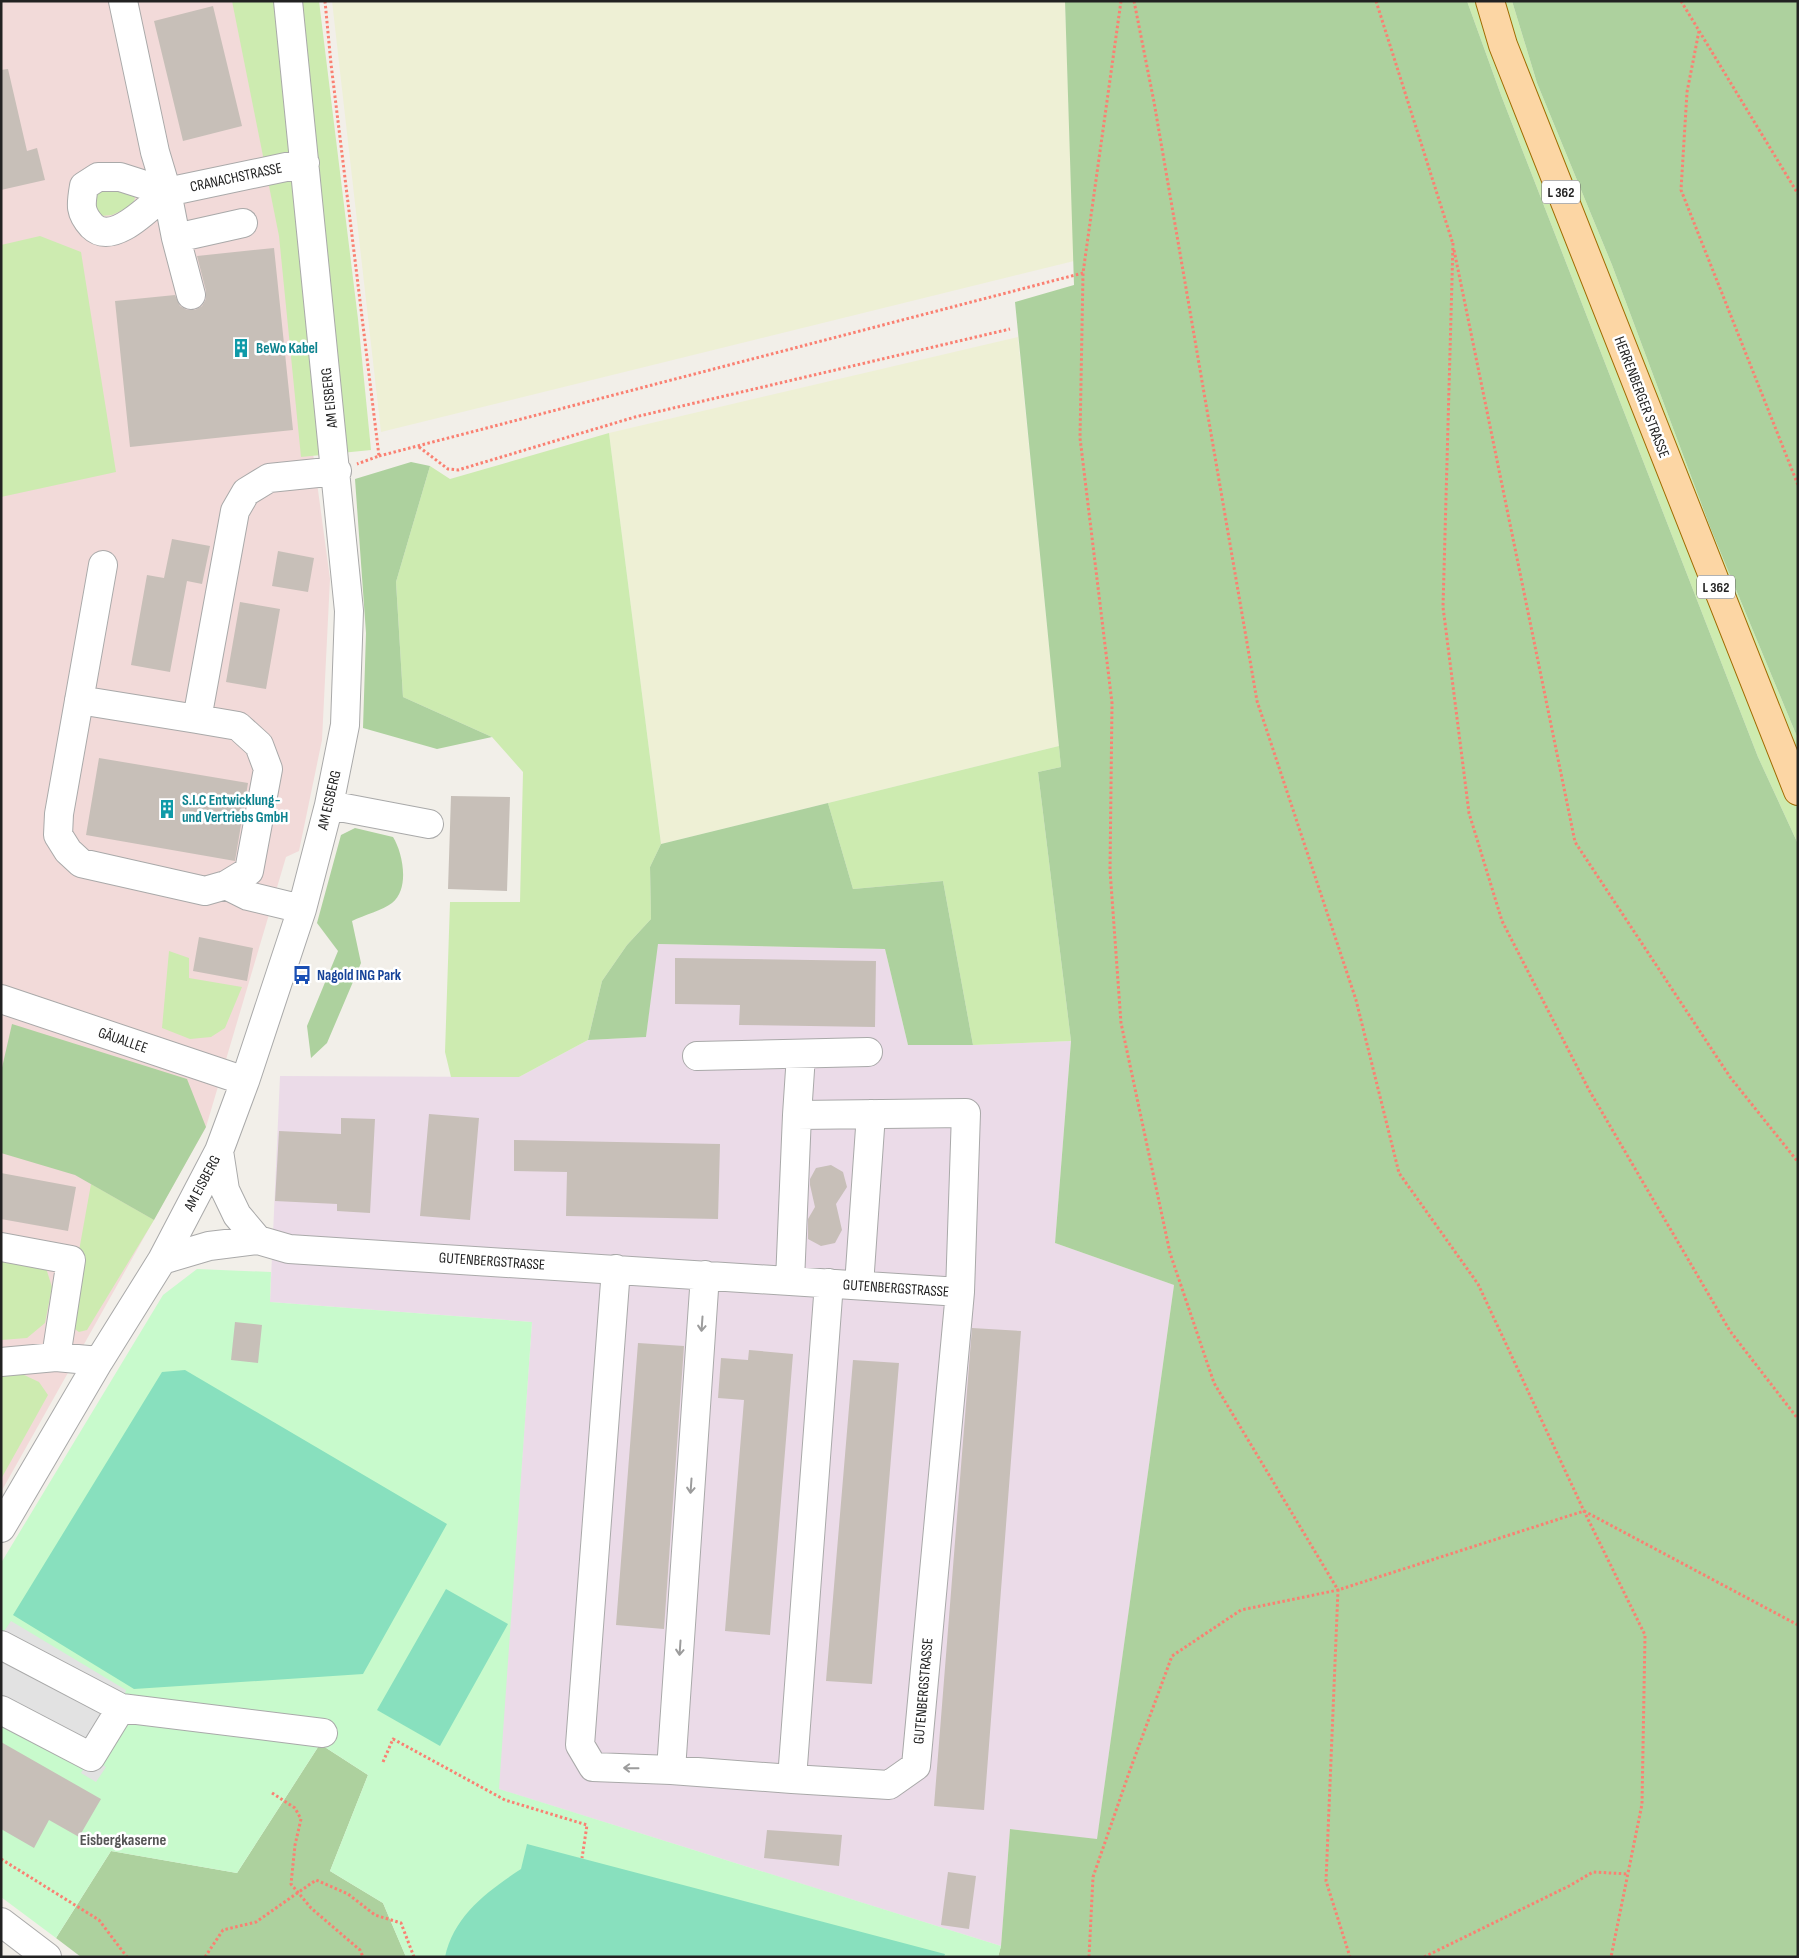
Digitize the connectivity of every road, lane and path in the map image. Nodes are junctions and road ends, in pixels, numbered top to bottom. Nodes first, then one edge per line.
1 (123, 1) edge
2 (288, 1) edge
3 (325, 1) edge
4 (1120, 1) edge
5 (1134, 1) edge
6 (1376, 1) edge
7 (1490, 1) edge
8 (1681, 1) edge
9 (1699, 31) junction
10 (305, 163) junction
11 (167, 192) junction
12 (1798, 194) edge
13 (243, 224) dead end
14 (176, 238) junction
15 (1453, 243) junction
16 (1083, 273) junction
17 (191, 295) dead end
18 (1010, 329) dead end
19 (418, 446) junction
20 (380, 456) junction
21 (336, 471) junction
22 (1798, 485) edge
23 (103, 565) dead end
24 (79, 700) junction
25 (197, 719) junction
26 (1798, 791) edge
27 (330, 805) junction
28 (429, 824) dead end
29 (226, 885) junction
30 (302, 909) junction
31 (1, 999) edge
32 (868, 1052) dead end
33 (801, 1055) junction
34 (697, 1056) dead end
35 (244, 1081) junction
36 (871, 1114) junction
37 (797, 1115) junction
38 (219, 1151) junction
39 (1798, 1162) edge
40 (258, 1240) junction
41 (1, 1247) edge
42 (162, 1260) junction
43 (616, 1269) junction
44 (705, 1275) junction
45 (790, 1281) junction
46 (828, 1283) junction
47 (859, 1285) junction
48 (960, 1292) junction
49 (56, 1357) junction
50 (99, 1361) junction
51 (1, 1362) edge
52 (1798, 1419) edge
53 (1584, 1511) junction
54 (1, 1528) edge
55 (1338, 1590) junction
56 (1798, 1625) edge
57 (1, 1645) edge
58 (121, 1708) junction
59 (1, 1710) edge
60 (323, 1733) dead end
61 (383, 1762) dead end
62 (671, 1770) junction
63 (792, 1779) junction
64 (272, 1794) dead end
65 (1, 1858) edge
66 (582, 1858) dead end
67 (1628, 1874) junction
68 (298, 1893) junction
69 (1, 1922) edge
70 (39, 1951) edge
71 (127, 1957) edge
72 (205, 1957) edge
73 (363, 1957) edge
74 (414, 1957) edge
75 (1088, 1957) edge
76 (1350, 1957) edge
77 (1424, 1957) edge
78 (1611, 1957) edge

1 - 11 street
2 - 10 street, AM EISBERG
3 - 20 path
4 - 16 path
5 - 53 path
6 - 15 path
7 - 26 main road, HERRENBERGER STRASSE / L 362
8 - 9 path
9 - 12 path
9 - 22 path
10 - 11 street, CRANACHSTRASSE
10 - 21 street, AM EISBERG
11 - 14 street
13 - 14 street
14 - 17 street
15 - 39 path
15 - 52 path
16 - 19 path
16 - 55 path
18 - 19 path
19 - 20 path
20 - 21 path
21 - 25 street
21 - 27 street, AM EISBERG
23 - 24 street
24 - 25 street
24 - 29 street
25 - 29 street
27 - 28 street
27 - 30 street, AM EISBERG
29 - 30 street
30 - 35 street, AM EISBERG
31 - 35 street, GÄUALLEE
32 - 33 street
33 - 34 street
33 - 37 street
35 - 38 street, AM EISBERG
36 - 37 street
36 - 47 street
36 - 48 street
37 - 45 street
38 - 40 street
38 - 42 street, AM EISBERG
40 - 42 street, GUTENBERGSTRASSE
40 - 43 street, GUTENBERGSTRASSE
41 - 49 street
42 - 50 street, AM EISBERG
43 - 44 street, GUTENBERGSTRASSE
62 -> 43 street, GUTENBERGSTRASSE
44 - 45 street, GUTENBERGSTRASSE
44 -> 62 street
45 - 46 street, GUTENBERGSTRASSE
46 - 47 street, GUTENBERGSTRASSE
46 - 63 street
47 - 48 street, GUTENBERGSTRASSE
48 - 63 street, GUTENBERGSTRASSE
49 - 50 street
49 - 51 street
50 - 54 street, AM EISBERG
53 - 55 path
53 - 56 path
53 - 67 path
55 - 75 path
55 - 76 path
57 - 58 street
58 - 59 street
58 - 60 street
61 - 66 path
62 - 63 street, GUTENBERGSTRASSE
64 - 68 path
65 - 71 path
67 - 77 path
67 - 78 path
68 - 72 path
68 - 73 path
68 - 74 path
69 - 70 street

